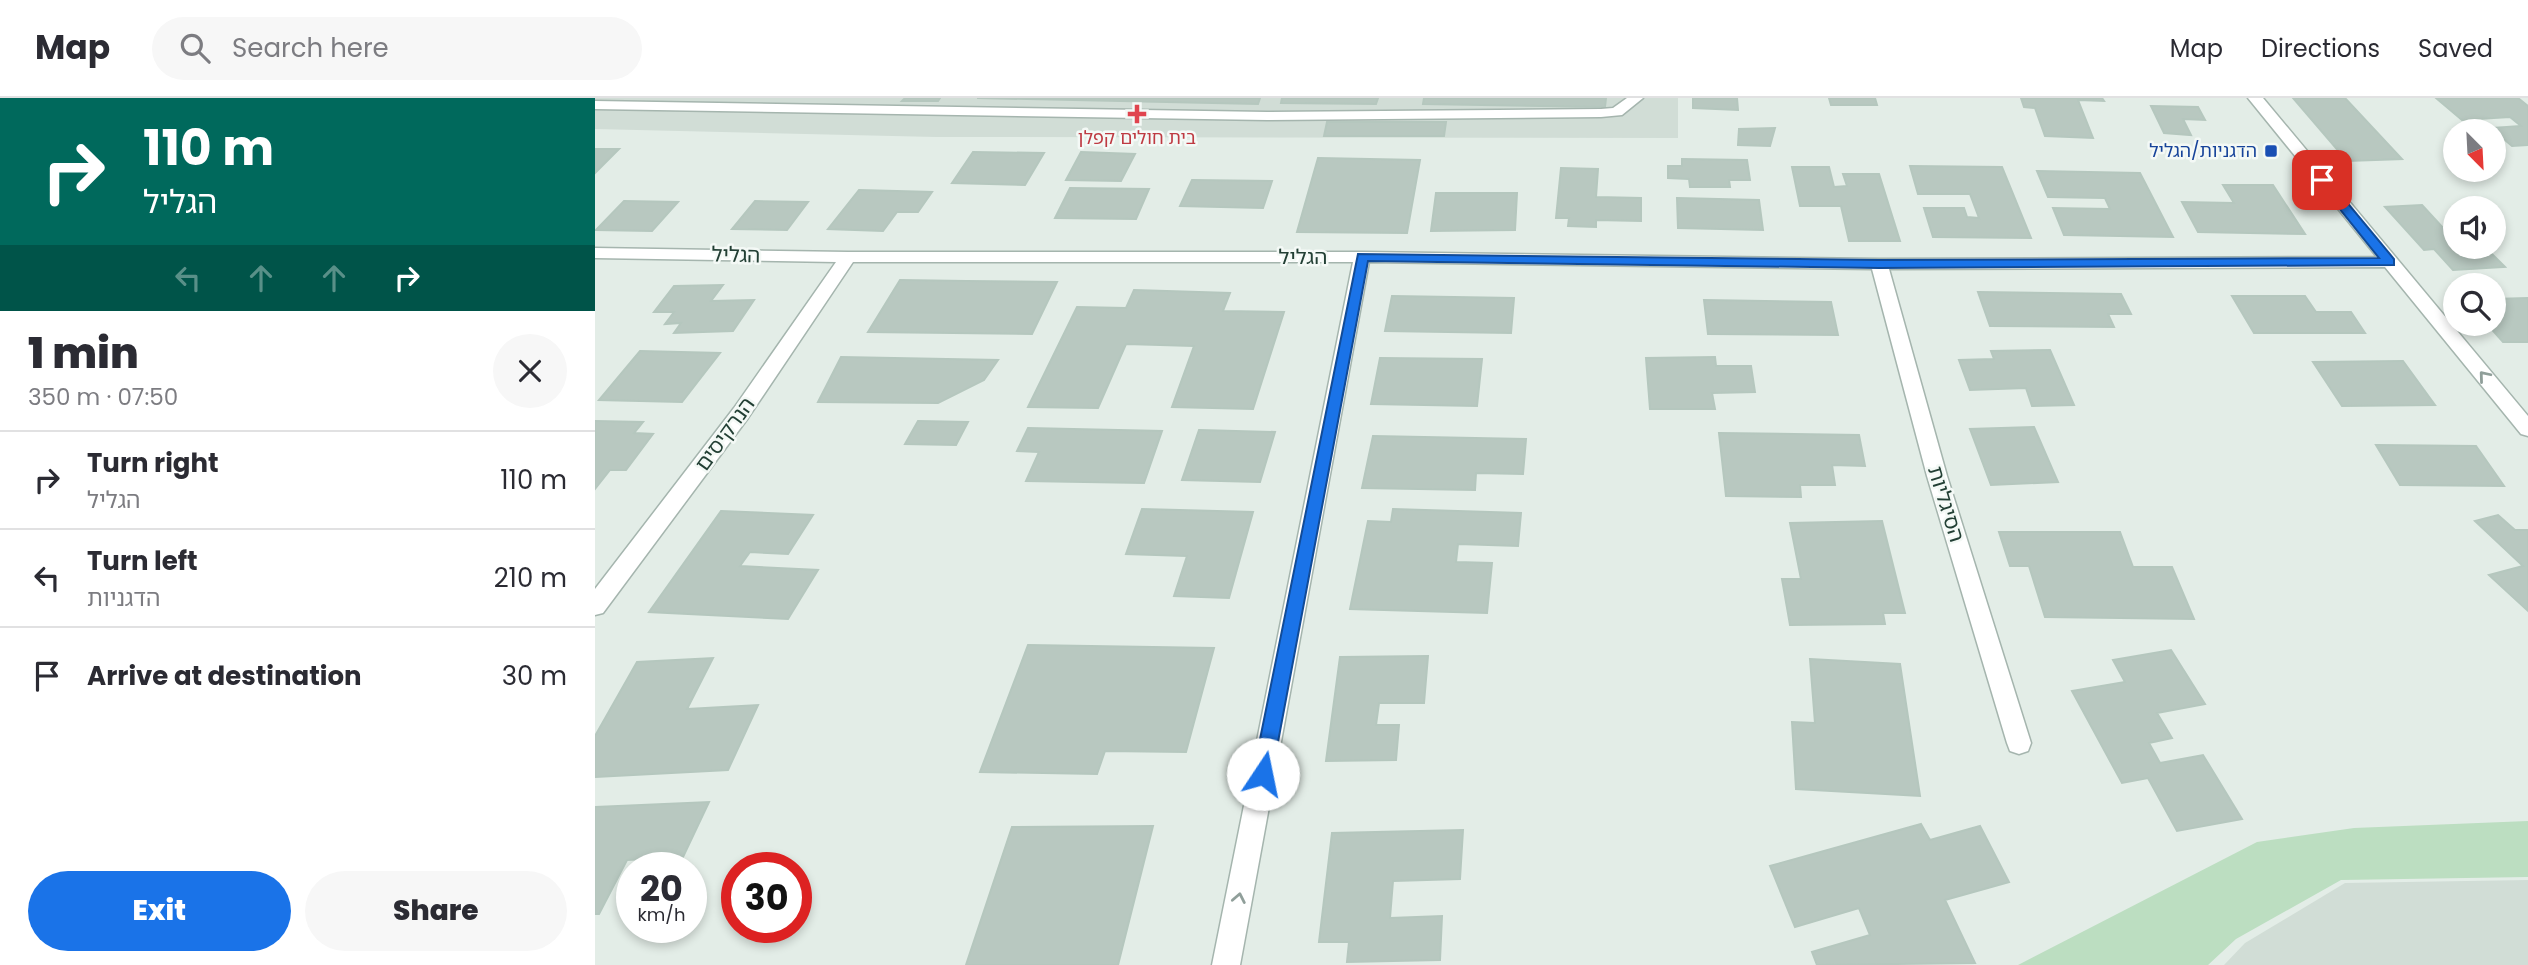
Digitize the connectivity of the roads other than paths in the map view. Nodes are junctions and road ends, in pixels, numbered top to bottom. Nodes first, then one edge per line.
1 (958, 98) edge
2 (1636, 98) edge
3 (2255, 98) edge
4 (595, 106) edge
5 (948, 111) junction
6 (595, 253) edge
7 (848, 257) junction
8 (1362, 257) junction
9 (2389, 262) junction
10 (1879, 264) junction
11 (2528, 429) edge
12 (595, 606) edge
13 (2019, 743) dead end
14 (1226, 965) edge

1 - 5 street
2 - 5 street
3 - 9 street
4 - 5 street
6 - 7 street, הגליל
7 - 8 street, הגליל
7 - 12 street, הנרקיסים
8 - 10 street, הגליל
14 -> 8 street
9 - 10 street, הגליל
11 -> 9 street
10 - 13 street, הסיגליות

